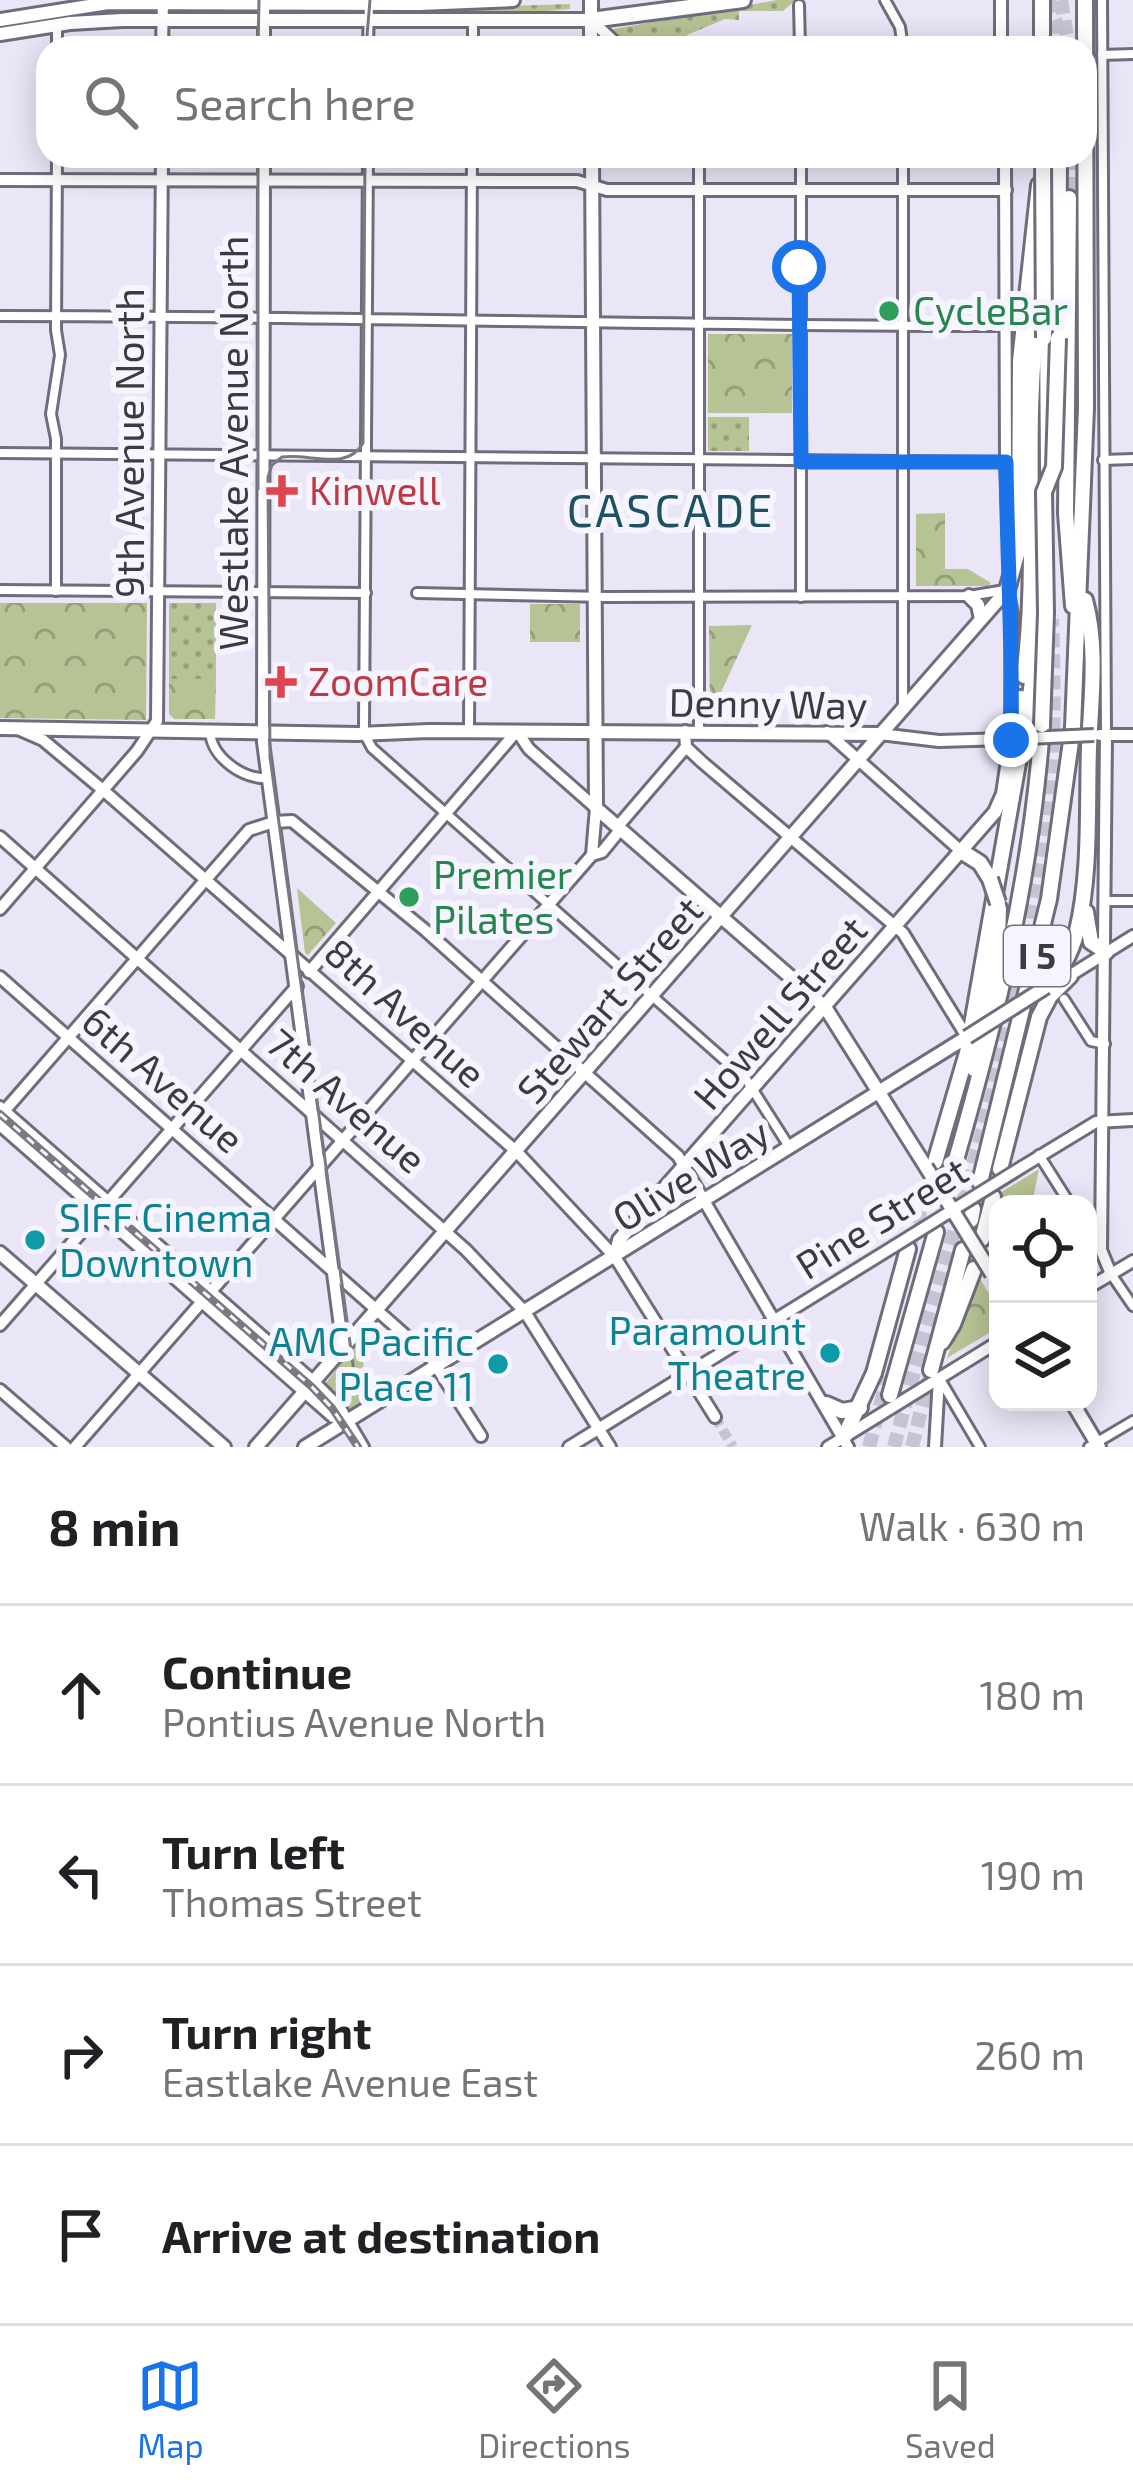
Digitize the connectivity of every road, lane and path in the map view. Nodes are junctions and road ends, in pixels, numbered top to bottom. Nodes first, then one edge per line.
1 (513, 0) edge
2 (591, 0) edge
3 (696, 0) edge
4 (743, 0) edge
5 (885, 0) edge
6 (1001, 0) edge
7 (1044, 0) edge
8 (1085, 0) edge
9 (1102, 0) edge
10 (163, 1) edge
11 (474, 1) edge
12 (265, 2) edge
13 (369, 2) edge
14 (799, 5) dead end
15 (648, 15) junction
16 (0, 20) edge
17 (591, 20) junction
18 (163, 21) junction
19 (265, 21) junction
20 (473, 21) junction
21 (368, 22) junction
22 (57, 24) junction
23 (0, 34) edge
24 (57, 36) edge
25 (162, 36) edge
26 (265, 36) edge
27 (368, 36) edge
28 (473, 36) edge
29 (592, 36) edge
30 (608, 36) edge
31 (800, 36) edge
32 (901, 36) edge
33 (1001, 36) edge
34 (1044, 36) edge
35 (1085, 36) edge
36 (1133, 54) edge
37 (1102, 55) junction
38 (58, 168) edge
39 (162, 168) edge
40 (264, 168) edge
41 (368, 168) edge
42 (472, 168) edge
43 (592, 168) edge
44 (699, 168) edge
45 (801, 168) edge
46 (903, 168) edge
47 (1005, 168) edge
48 (1043, 168) edge
49 (1044, 168) edge
50 (1044, 168) edge
51 (1061, 168) edge
52 (1085, 168) edge
53 (0, 180) edge
54 (58, 180) junction
55 (162, 180) junction
56 (265, 180) junction
57 (368, 180) junction
58 (472, 181) junction
59 (592, 186) junction
60 (699, 190) junction
61 (800, 190) junction
62 (903, 190) junction
63 (1006, 190) junction
64 (1064, 194) junction
65 (1046, 262) junction
66 (0, 316) edge
67 (56, 316) junction
68 (161, 317) junction
69 (265, 317) junction
70 (367, 319) junction
71 (472, 321) junction
72 (593, 322) junction
73 (698, 326) junction
74 (799, 326) junction
75 (903, 326) junction
76 (1006, 326) junction
77 (0, 453) edge
78 (56, 454) junction
79 (160, 455) junction
80 (264, 455) junction
81 (367, 456) junction
82 (472, 457) junction
83 (592, 459) junction
84 (1133, 459) edge
85 (1102, 460) junction
86 (699, 462) junction
87 (801, 462) junction
88 (903, 462) junction
89 (1006, 462) junction
90 (1045, 492) junction
91 (1031, 542) junction
92 (1049, 547) junction
93 (1081, 584) junction
94 (0, 590) edge
95 (56, 590) junction
96 (1007, 590) junction
97 (159, 592) junction
98 (263, 592) junction
99 (417, 592) dead end
100 (470, 592) junction
101 (366, 593) junction
102 (594, 596) junction
103 (969, 596) junction
104 (801, 597) junction
105 (903, 597) junction
106 (699, 598) junction
107 (981, 619) junction
108 (1052, 619) tunnel mouth
109 (1078, 659) junction
110 (903, 708) junction
111 (0, 728) edge
112 (17, 728) junction
113 (115, 729) junction
114 (153, 729) junction
115 (210, 730) junction
116 (262, 730) junction
117 (364, 730) junction
118 (470, 731) junction
119 (518, 731) junction
120 (596, 731) junction
121 (50, 732) junction
122 (692, 732) junction
123 (827, 732) junction
124 (880, 734) junction
125 (1100, 735) junction
126 (1133, 735) edge
127 (1002, 740) junction
128 (686, 747) junction
129 (55, 751) junction
130 (859, 759) junction
131 (268, 778) junction
132 (103, 790) junction
133 (447, 814) junction
134 (274, 822) junction
135 (614, 823) junction
136 (0, 837) edge
137 (790, 839) junction
138 (962, 851) junction
139 (592, 855) junction
140 (35, 867) junction
141 (207, 880) junction
142 (1083, 891) junction
143 (377, 892) junction
144 (1107, 901) junction
145 (1133, 901) edge
146 (550, 905) junction
147 (0, 909) edge
148 (723, 916) junction
149 (894, 928) junction
150 (1133, 936) edge
151 (1106, 952) junction
152 (292, 953) junction
153 (138, 958) junction
154 (311, 969) junction
155 (1070, 976) junction
156 (0, 977) edge
157 (482, 983) junction
158 (296, 986) junction
159 (1046, 987) junction
160 (653, 998) junction
161 (1064, 999) dead end
162 (825, 1007) junction
163 (961, 1036) junction
164 (70, 1037) junction
165 (1106, 1044) junction
166 (242, 1048) junction
167 (415, 1061) junction
168 (585, 1074) junction
169 (754, 1090) junction
170 (880, 1093) junction
171 (974, 1097) junction
172 (314, 1112) junction
173 (1, 1115) edge
174 (1105, 1120) junction
175 (1133, 1120) edge
176 (172, 1128) junction
177 (345, 1140) junction
178 (790, 1148) junction
179 (517, 1152) junction
180 (1040, 1155) junction
181 (935, 1162) tunnel mouth
182 (321, 1167) junction
183 (685, 1168) junction
184 (1000, 1169) dead end
185 (980, 1182) dead end
186 (949, 1184) tunnel mouth
187 (1064, 1195) edge
188 (704, 1203) junction
189 (104, 1206) junction
190 (953, 1210) junction
191 (989, 1212) edge
192 (275, 1218) junction
193 (447, 1231) junction
194 (936, 1232) dead end
195 (982, 1238) dead end
196 (1097, 1239) edge
197 (1102, 1243) junction
198 (900, 1248) junction
199 (963, 1250) dead end
200 (0, 1253) edge
201 (615, 1257) junction
202 (1133, 1261) edge
203 (974, 1268) dead end
204 (989, 1268) edge
205 (334, 1270) junction
206 (1111, 1274) junction
207 (1097, 1283) edge
208 (35, 1284) junction
209 (207, 1296) junction
210 (1133, 1306) edge
211 (378, 1310) junction
212 (525, 1312) junction
213 (774, 1321) junction
214 (0, 1324) edge
215 (989, 1347) edge
216 (343, 1349) junction
217 (936, 1351) junction
218 (902, 1352) junction
219 (436, 1365) junction
220 (139, 1374) junction
221 (688, 1374) junction
222 (935, 1374) junction
223 (888, 1377) tunnel mouth
224 (310, 1387) junction
225 (0, 1390) edge
226 (890, 1395) tunnel mouth
227 (826, 1404) junction
228 (860, 1408) junction
229 (1077, 1411) edge
230 (715, 1417) tunnel mouth
231 (345, 1421) junction
232 (1133, 1421) edge
233 (598, 1430) junction
234 (484, 1441) edge
235 (846, 1442) edge
236 (1095, 1445) edge
237 (70, 1447) edge
238 (224, 1447) edge
239 (256, 1447) edge
240 (305, 1447) edge
241 (363, 1447) edge
242 (569, 1447) edge
243 (610, 1447) edge
244 (828, 1447) edge
245 (935, 1447) edge
246 (980, 1447) edge

1 - 11 main road
2 - 17 main road
3 - 15 highway
4 - 15 highway
5 - 32 street
6 - 33 main road
7 - 34 highway
8 - 35 highway, I 5
9 - 37 street
10 - 12 main road
10 - 16 main road
10 - 18 main road
11 - 13 main road
12 - 13 main road
12 - 19 main road
13 - 21 street
14 - 31 street
15 - 17 highway
17 - 20 main road
17 - 29 main road
17 - 30 main road
18 - 19 main road
18 - 22 main road
18 - 25 main road
19 - 21 main road
19 - 26 main road
20 - 21 main road
20 - 28 street
21 - 27 street
22 - 23 main road
22 - 24 street
36 - 37 street
37 - 85 street
38 - 54 street
39 - 55 main road, 9th Avenue North
40 - 56 main road, Westlake Avenue North
41 - 57 street
42 - 58 street
43 - 59 main road
44 - 60 street
45 - 61 street
46 - 62 street
47 - 63 main road
48 - 96 highway, bridge
49 - 65 highway
50 - 90 highway, I 5, bridge
51 - 64 highway
52 - 93 highway, I 5
53 - 54 main road
54 - 55 main road
54 - 67 street
55 - 56 main road
55 - 68 main road, 9th Avenue North
56 - 57 main road
56 - 69 main road, Westlake Avenue North
57 - 58 main road
57 - 70 street
58 - 59 main road
58 - 71 street
59 - 60 main road
59 - 72 main road
60 - 61 main road
60 - 73 street
61 - 62 main road
61 - 74 street
62 - 63 main road
62 - 75 street
63 - 76 main road
64 - 90 highway, bridge
64 - 109 highway
65 - 91 highway
65 - 92 highway
66 - 67 street
67 - 68 street
67 - 78 street
68 - 69 street
68 - 79 main road, 9th Avenue North
69 - 70 street
69 - 80 main road, Westlake Avenue North
70 - 71 street
70 - 81 street
71 - 72 street
71 - 82 street
72 - 73 street
72 - 83 main road
73 - 74 street
73 - 86 street
74 - 75 street
74 - 87 street
75 - 76 street
75 - 88 street
76 - 89 main road
77 - 78 street
78 - 79 street
78 - 95 street
79 - 80 street
79 - 97 main road, 9th Avenue North
80 - 81 street
80 - 98 main road, Westlake Avenue North
81 - 82 street
81 - 101 street
82 - 83 street
82 - 100 street
83 - 86 street
83 - 102 main road
84 - 85 street
85 - 125 street
86 - 87 street
86 - 106 street
87 - 88 street
87 - 104 street
88 - 89 street
88 - 105 street
89 - 96 main road
90 - 171 highway, I 5, bridge
91 - 96 highway
91 - 127 highway
92 - 108 highway
92 - 181 highway
93 - 109 highway, I 5
93 - 142 highway
94 - 95 street
95 - 97 street
96 - 103 street
96 - 107 main road, Stewart Street
96 - 127 main road
97 - 98 street
97 - 114 main road, 9th Avenue North
98 - 101 street
98 - 116 main road, Westlake Avenue North
99 - 100 street
100 - 102 street
100 - 118 street
101 - 117 street
102 - 106 street
102 - 120 main road
103 - 105 street
103 - 107 main road
104 - 105 street
104 - 106 street
105 - 110 street
106 - 122 street
107 - 110 main road, Stewart Street
109 - 185 highway, I 5
110 - 124 main road, Stewart Street
111 - 112 main road, Denny Way
112 - 113 main road, Denny Way
112 - 121 main road, Denny Way
112 - 129 main road, 8th Avenue
113 - 114 main road, Denny Way
113 - 121 main road, Denny Way
114 - 115 main road, Denny Way
114 - 132 main road
115 - 116 main road, Denny Way
115 - 131 street
116 - 117 main road, Denny Way
116 - 131 main road, Westlake Avenue North
117 - 118 main road, Denny Way
117 - 133 street
118 - 119 main road, Denny Way
119 - 120 main road, Denny Way
119 - 133 main road
119 - 135 main road
120 - 122 main road, Denny Way
120 - 135 main road
121 - 129 main road
122 - 123 main road, Denny Way
122 - 128 main road
123 - 124 main road, Denny Way
123 - 130 main road
124 - 127 main road, Denny Way
124 - 130 main road, Stewart Street
125 - 126 main road, Denny Way
125 - 127 main road, Denny Way, bridge
125 - 144 main road
127 - 138 main road, Howell Street
128 - 135 main road
128 - 137 main road
129 - 132 main road, 8th Avenue
130 - 137 main road, Stewart Street
130 - 138 main road
131 - 134 main road, Westlake Avenue North
132 - 140 main road
132 - 141 main road, 8th Avenue
133 - 143 main road
133 - 146 street
134 - 141 main road
134 - 143 main road
134 - 152 main road, Westlake Avenue North
135 - 139 main road
135 - 139 main road
135 - 148 main road
136 - 140 main road, 7th Avenue
137 - 148 main road, Stewart Street
137 - 149 main road
138 - 149 main road, Howell Street
138 - 171 highway, bridge
139 - 146 main road
140 - 147 main road
140 - 153 main road, 7th Avenue
141 - 152 main road, 8th Avenue
141 - 153 main road
142 - 151 highway
142 - 159 highway
143 - 154 main road
143 - 157 main road
144 - 145 street
144 - 151 main road
146 - 157 main road
146 - 160 street
148 - 160 main road, Stewart Street
148 - 162 main road
149 - 162 main road, Howell Street
149 - 163 main road
150 - 151 main road, Olive Way
151 - 155 main road, Olive Way
151 - 165 main road
152 - 154 main road, 8th Avenue
152 - 158 main road, Westlake Avenue North
153 - 164 main road
153 - 166 main road, 7th Avenue
154 - 158 main road
154 - 167 main road, 8th Avenue
155 - 159 main road, Olive Way
155 - 184 highway
156 - 164 main road, 6th Avenue
157 - 167 main road
157 - 168 main road
158 - 166 main road
158 - 172 main road, Westlake Avenue North
159 - 163 main road, Olive Way, bridge
160 - 168 main road, Stewart Street
160 - 169 street
161 - 165 street
162 - 169 main road, Howell Street
162 - 170 main road
163 - 170 main road, Olive Way
164 - 173 main road
164 - 176 main road, 6th Avenue
165 - 174 main road
166 - 172 main road, 7th Avenue
166 - 176 main road
167 - 177 main road
167 - 179 main road, 8th Avenue
168 - 179 main road, Stewart Street
168 - 183 main road
169 - 178 street
169 - 183 main road, Howell Street
170 - 178 main road, Olive Way
170 - 190 main road, bridge
171 - 186 highway, I 5
172 - 177 main road, 7th Avenue
172 - 182 main road, Westlake Avenue North
173 - 189 main road
174 - 175 main road
174 - 180 main road, Pine Street
174 - 197 main road
176 - 189 main road
176 - 192 main road, 6th Avenue
177 - 182 main road
177 - 193 main road, 7th Avenue
178 - 188 main road, Olive Way
179 - 193 main road, Stewart Street
179 - 201 main road, 8th Avenue
180 - 187 street
180 - 190 main road, Pine Street, bridge
182 - 192 main road
182 - 205 main road, Westlake Avenue North
183 - 188 main road
183 - 201 main road, Howell Street
188 - 201 main road, Olive Way
188 - 213 main road
189 - 208 main road
189 - 209 main road
190 - 198 main road, Pine Street, bridge
190 - 204 main road, bridge
191 - 195 highway
192 - 205 main road, 6th Avenue
192 - 209 main road
193 - 211 main road, Stewart Street
193 - 212 main road, 7th Avenue
194 - 218 highway
196 - 197 street
197 - 206 main road
198 - 213 main road, Pine Street
198 - 228 highway
199 - 217 highway
200 - 208 main road
201 - 212 main road, Olive Way
201 - 221 main road, 8th Avenue
202 - 206 main road
203 - 217 highway
205 - 211 main road, 6th Avenue
205 - 216 main road, Westlake Avenue North
206 - 207 main road
206 - 210 street
208 - 214 main road
208 - 220 main road
209 - 220 main road
209 - 224 main road
211 - 216 main road, Stewart Street
211 - 219 main road, 6th Avenue
212 - 219 main road, Olive Way
212 - 233 main road, 7th Avenue
213 - 221 main road, Pine Street
213 - 227 main road
215 - 222 main road
216 - 224 main road, Stewart Street
217 - 222 highway
218 - 223 highway
218 - 226 highway
219 - 231 main road, Olive Way
219 - 234 main road, 6th Avenue
220 - 237 main road
220 - 238 main road
221 - 230 main road, 8th Avenue
221 - 233 main road, Pine Street
222 - 235 main road
222 - 245 main road
222 - 246 street
224 - 231 main road
224 - 239 main road, Stewart Street
225 - 237 main road
227 - 228 highway
227 - 235 main road
228 - 235 highway
229 - 236 main road
231 - 240 main road, Olive Way
231 - 241 main road
232 - 236 street
233 - 242 main road, Pine Street
233 - 243 main road, 7th Avenue
235 - 244 main road

